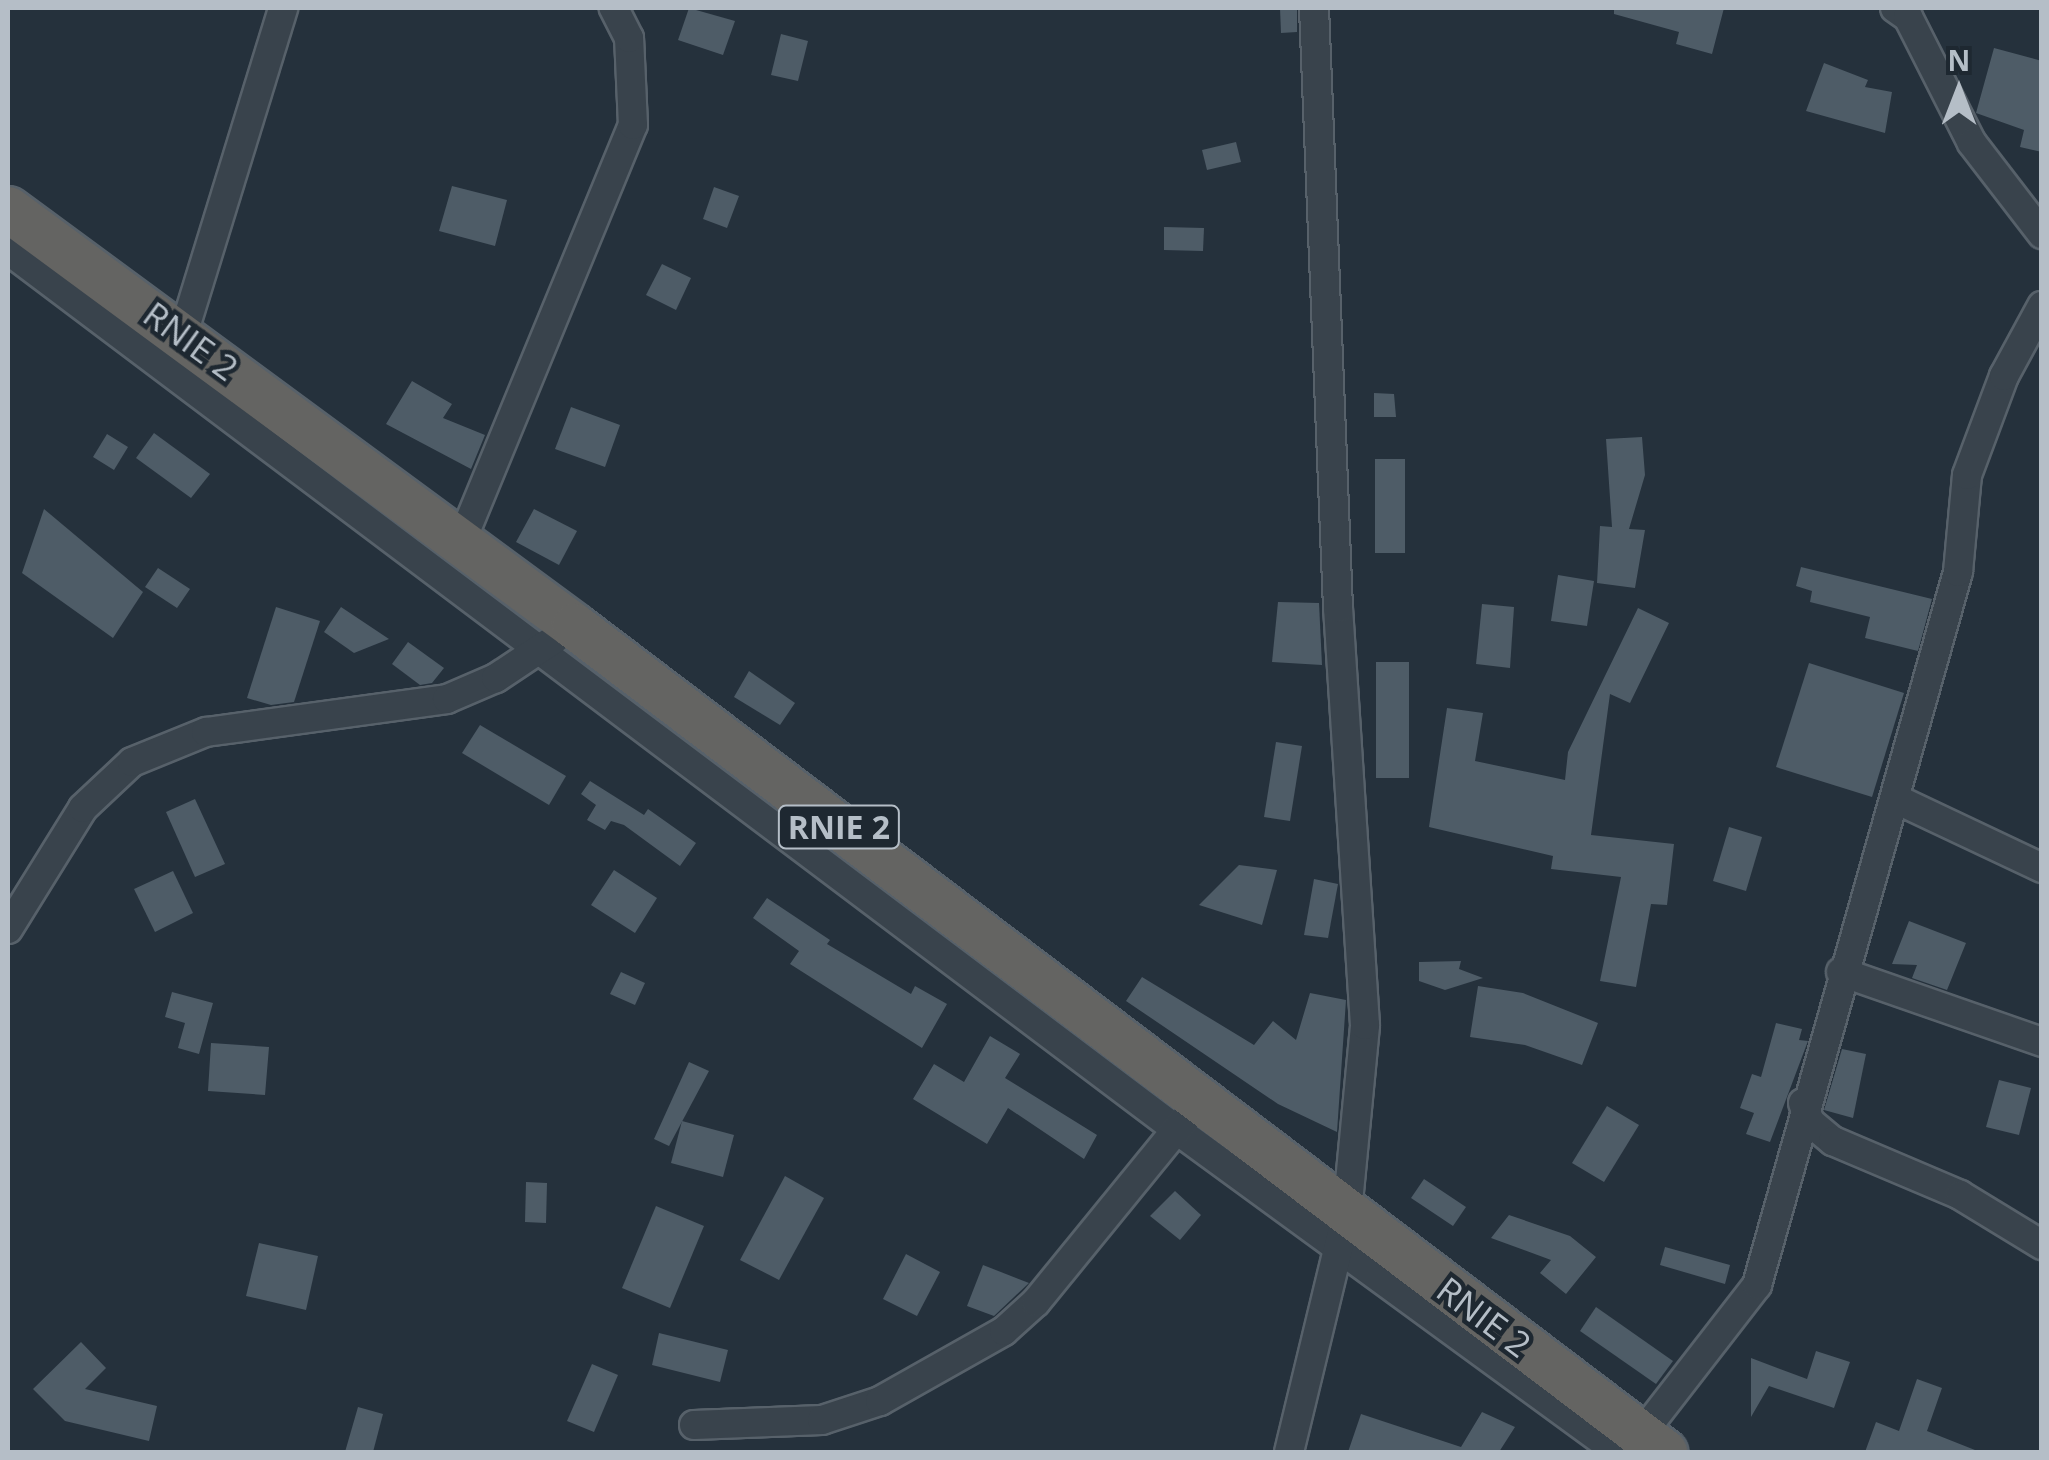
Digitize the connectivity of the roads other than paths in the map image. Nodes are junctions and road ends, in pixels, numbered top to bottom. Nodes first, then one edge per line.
1 (283, 8) edge
2 (614, 8) edge
3 (1314, 8) edge
4 (1895, 8) edge
5 (8, 209) edge
6 (2042, 234) edge
7 (8, 250) edge
8 (2042, 306) edge
9 (183, 334) junction
10 (461, 542) junction
11 (558, 637) junction
12 (1898, 800) junction
13 (2042, 868) edge
14 (8, 929) edge
15 (1841, 972) junction
16 (2042, 1042) edge
17 (1803, 1103) junction
18 (1188, 1116) junction
19 (1342, 1230) junction
20 (2042, 1245) edge
21 (694, 1425) dead end
22 (1640, 1447) edge
23 (1289, 1452) edge

1 - 9 street
2 - 10 street
3 - 19 street
4 - 6 street
5 - 9 highway, RNIE 2 / RNIE 2
7 - 11 street
8 - 12 street
9 - 10 highway, RNIE 2 / RNIE 2
10 - 11 highway, RNIE 2 / RNIE 2
11 - 14 street
11 - 18 highway, RNIE 2 / RNIE 2
12 - 13 street
12 - 15 street
15 - 16 street
15 - 17 street
17 - 20 street
17 - 22 street
18 - 19 highway, RNIE 2 / RNIE 2
18 - 21 street
19 - 22 highway, RNIE 2 / RNIE 2
19 - 23 street

